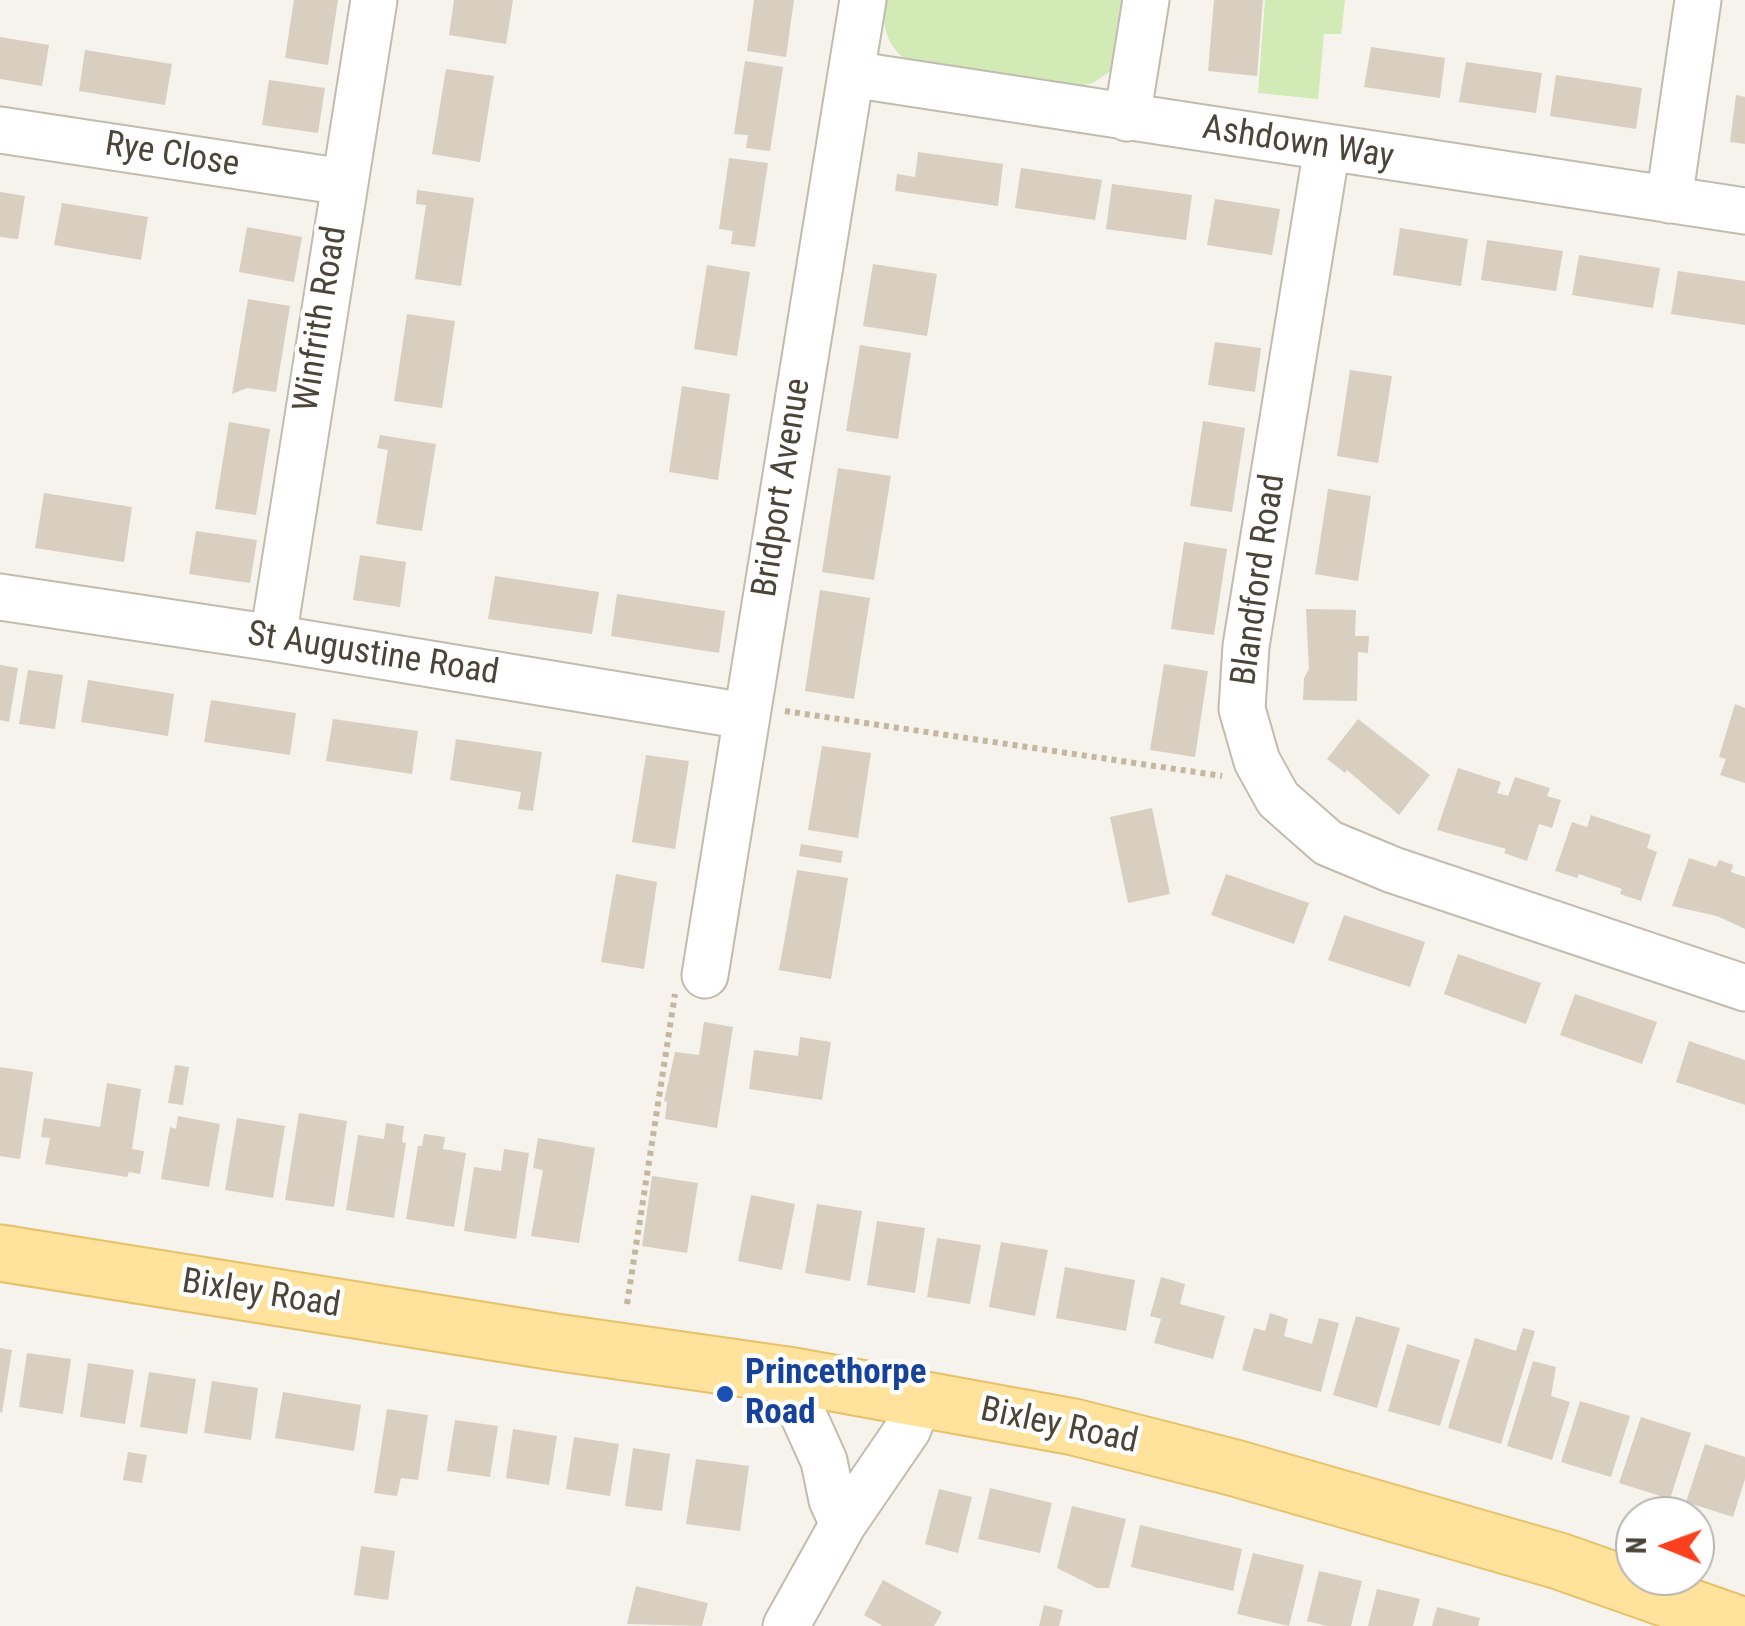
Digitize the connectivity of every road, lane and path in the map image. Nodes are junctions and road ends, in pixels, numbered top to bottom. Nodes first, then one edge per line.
1 (374, 0) edge
2 (863, 0) edge
3 (1146, 0) edge
4 (1698, 0) edge
5 (851, 74) junction
6 (1127, 118) junction
7 (0, 130) edge
8 (1327, 148) junction
9 (344, 182) junction
10 (1669, 200) junction
11 (1745, 211) edge
12 (0, 597) edge
13 (273, 638) junction
14 (745, 716) junction
15 (1257, 761) junction
16 (695, 978) joint
17 (1745, 988) edge
18 (0, 1254) edge
19 (626, 1304) dead end
20 (794, 1376) junction
21 (920, 1398) junction
22 (844, 1524) junction
23 (786, 1626) edge
24 (1744, 1626) edge

1 - 9 street, Winfrith Road
2 - 5 street, Bridport Avenue
3 - 6 street
4 - 10 street
5 - 6 street, Ashdown Way
5 - 14 street, Bridport Avenue
6 - 8 street, Ashdown Way
7 - 9 street, Rye Close
8 - 10 street, Ashdown Way
8 - 15 street, Blandford Road
9 - 13 street, Winfrith Road
10 - 11 street, Ashdown Way
12 - 13 street, St Augustine Road
13 - 14 street, St Augustine Road
14 - 15 path
14 - 16 street, Bridport Avenue
15 - 17 street, Blandford Road
16 - 19 path
18 - 20 main road, Bixley Road
20 - 21 main road, Bixley Road
20 - 22 street
21 - 22 street
21 - 24 main road, Bixley Road
22 - 23 street

